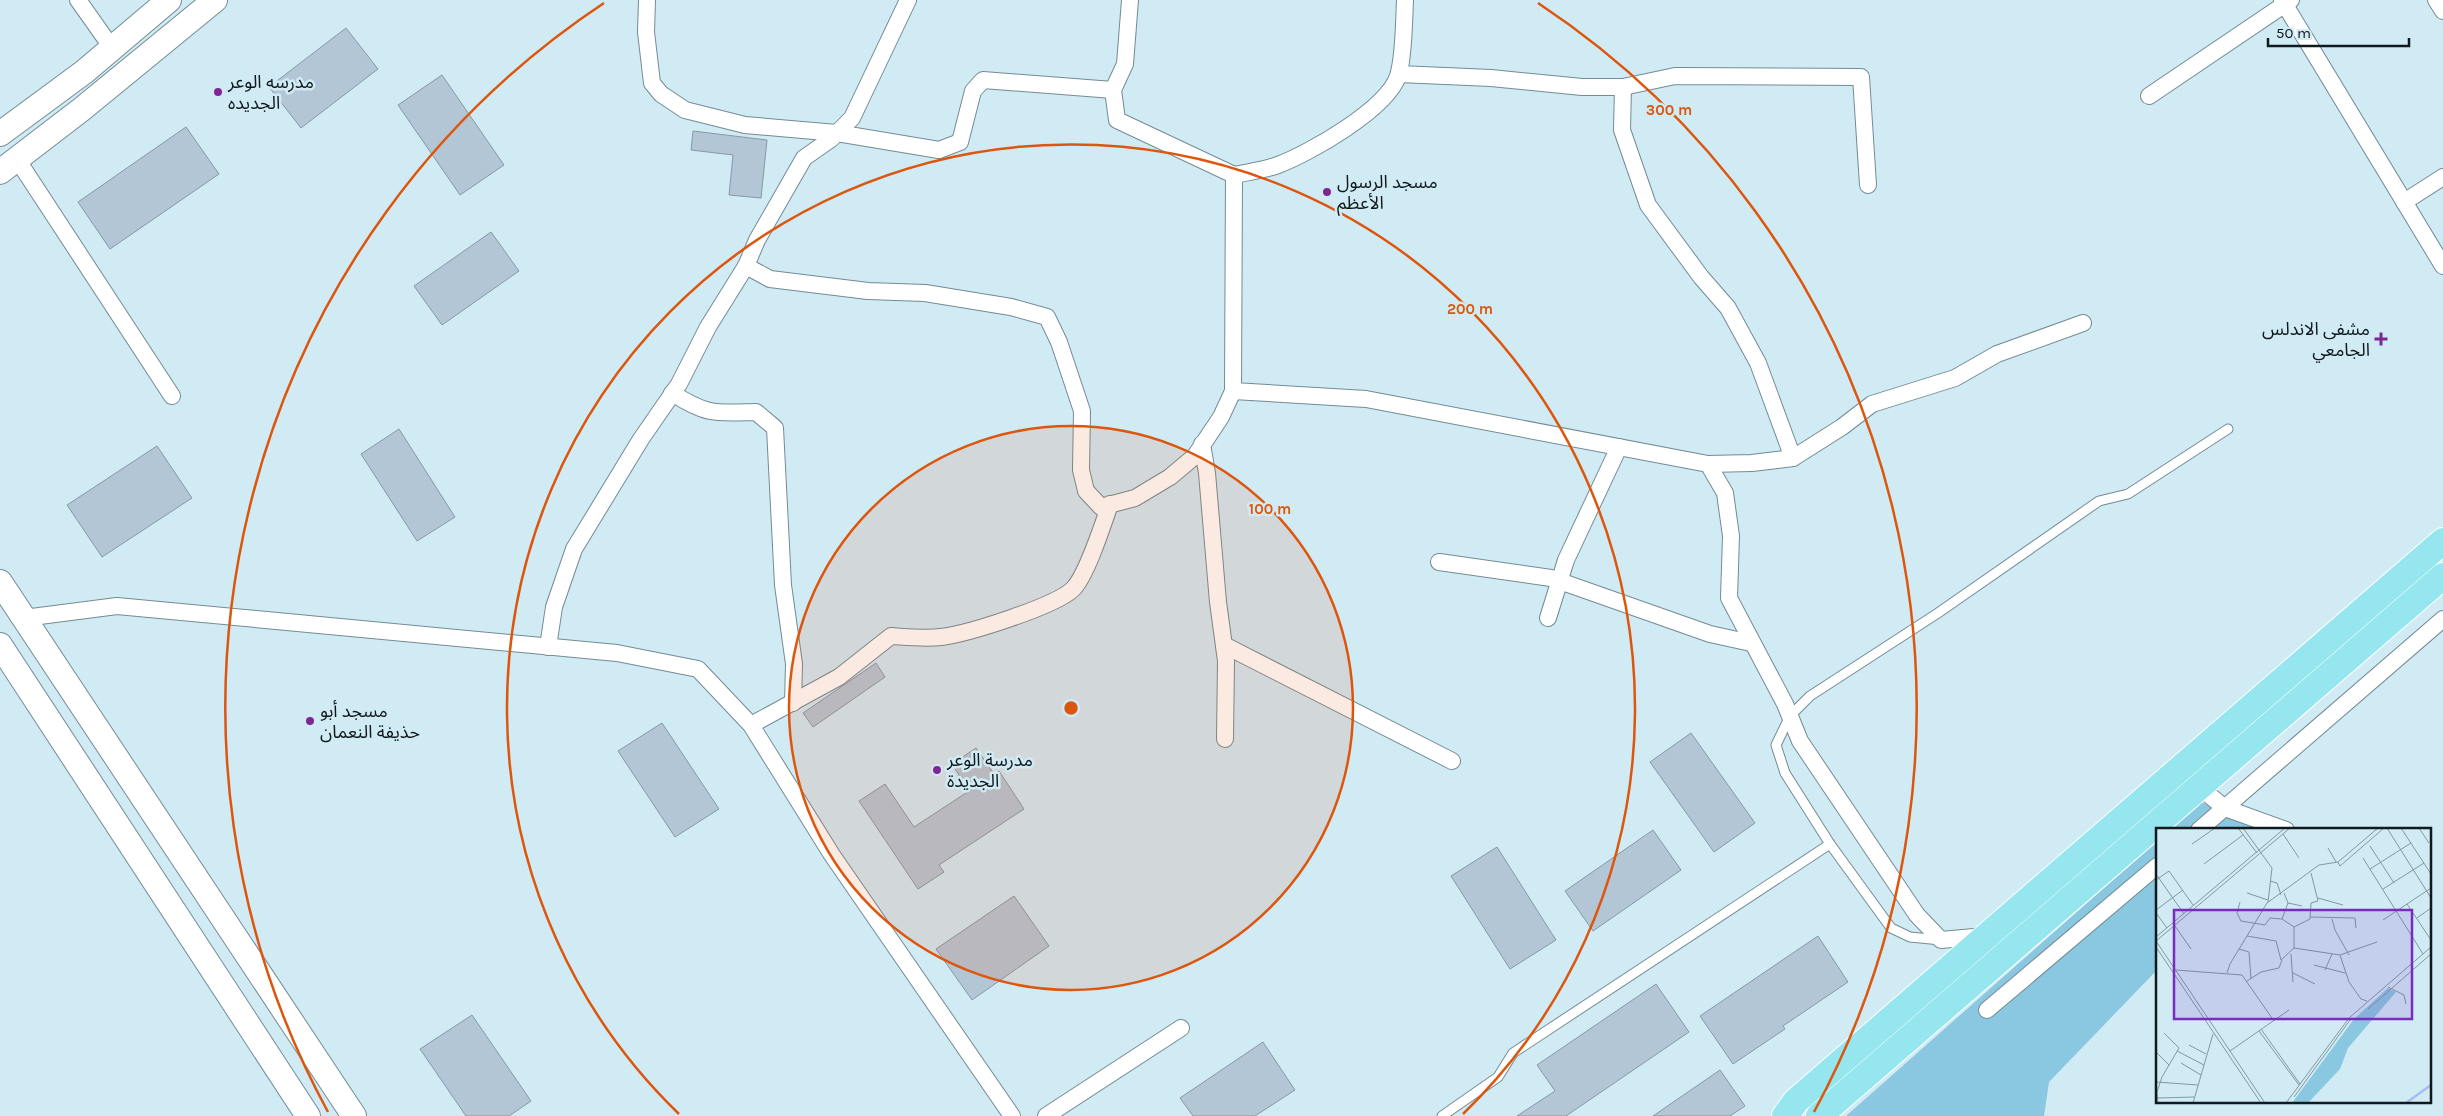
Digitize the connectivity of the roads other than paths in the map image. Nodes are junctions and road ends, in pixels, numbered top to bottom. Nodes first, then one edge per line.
1 (78, 0) edge
2 (169, 0) edge
3 (214, 0) edge
4 (647, 0) edge
5 (908, 0) edge
6 (1130, 0) edge
7 (1405, 0) edge
8 (2436, 0) edge
9 (2286, 2) edge
10 (2443, 11) edge
11 (112, 48) junction
12 (1399, 74) junction
13 (1623, 87) junction
14 (1113, 90) junction
15 (2149, 96) dead end
16 (837, 133) junction
17 (0, 134) edge
18 (8, 166) edge
19 (1234, 175) junction
20 (2443, 177) edge
21 (1868, 185) dead end
22 (2404, 202) junction
23 (746, 266) junction
24 (2443, 266) edge
25 (2083, 323) dead end
26 (1233, 391) junction
27 (672, 394) junction
28 (172, 396) dead end
29 (2228, 428) dead end
30 (1202, 444) junction
31 (1619, 447) junction
32 (1793, 458) junction
33 (1708, 464) junction
34 (1110, 504) junction
35 (2443, 541) edge
36 (1439, 562) dead end
37 (2443, 576) edge
38 (0, 582) edge
39 (1561, 582) junction
40 (24, 618) junction
41 (1548, 618) dead end
42 (2443, 619) edge
43 (1751, 643) junction
44 (0, 645) edge
45 (1224, 645) junction
46 (548, 647) junction
47 (793, 703) junction
48 (1790, 716) junction
49 (751, 725) junction
50 (1224, 739) dead end
51 (1452, 761) dead end
52 (2198, 786) junction
53 (2225, 808) junction
54 (2201, 828) edge
55 (2280, 828) edge
56 (1830, 844) junction
57 (2156, 867) edge
58 (1985, 936) junction
59 (1941, 940) junction
60 (1986, 1010) dead end
61 (1181, 1028) dead end
62 (308, 1116) edge
63 (354, 1116) edge
64 (1012, 1116) edge
65 (1046, 1116) edge
66 (1442, 1116) edge
67 (1785, 1116) edge
68 (1819, 1116) edge

1 - 11 street
2 - 11 main road
3 - 18 main road
4 - 16 street
5 - 16 street
6 - 14 street
7 - 12 street
8 - 10 street
9 - 15 street
9 - 22 street
11 - 17 main road
12 - 13 street
12 - 19 street
13 - 21 street
13 - 32 street
14 - 16 street
14 - 19 street
16 - 23 street
18 - 28 street
19 - 26 street
20 - 22 street
22 - 24 street
23 - 27 street
23 - 34 street
25 - 32 street
26 - 30 street
26 - 31 street
27 - 46 street
27 - 47 street
29 - 48 lane
30 - 34 street
30 - 45 street
31 - 33 street
31 - 39 street
32 - 33 street
33 - 43 street
34 - 47 street
35 - 58 main road
36 - 39 street
37 - 52 main road
38 - 40 main road
39 - 41 street
39 - 43 street
40 - 46 street
40 - 63 main road
42 - 53 street
43 - 48 street
44 - 62 main road
45 - 50 street
45 - 51 street
46 - 49 street
47 - 49 street
48 - 56 lane
48 - 59 street
49 - 64 street
52 - 53 street
52 - 68 main road
53 - 54 street
53 - 55 street
56 - 59 lane
56 - 66 lane
57 - 60 street
58 - 59 street
58 - 67 main road
61 - 65 street

